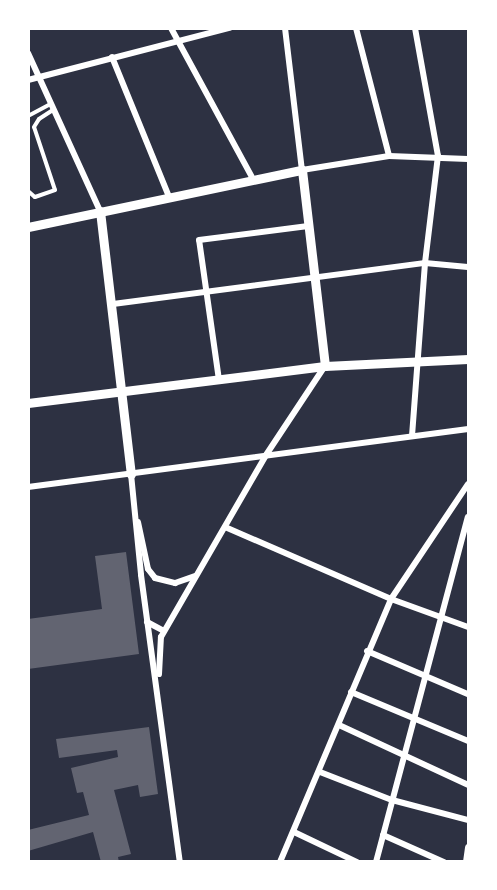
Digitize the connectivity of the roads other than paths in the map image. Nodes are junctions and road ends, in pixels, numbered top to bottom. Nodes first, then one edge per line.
1 (171, 28) edge
2 (229, 28) edge
3 (285, 28) edge
4 (356, 28) edge
5 (415, 28) edge
6 (178, 40) junction
7 (28, 53) edge
8 (112, 57) junction
9 (40, 77) junction
10 (28, 80) edge
11 (52, 107) junction
12 (28, 116) edge
13 (388, 156) junction
14 (438, 156) junction
15 (468, 159) edge
16 (302, 170) junction
17 (254, 179) junction
18 (28, 191) edge
19 (169, 197) junction
20 (100, 211) junction
21 (308, 226) junction
22 (28, 227) edge
23 (425, 263) junction
24 (468, 267) edge
25 (312, 275) junction
26 (205, 291) junction
27 (113, 304) junction
28 (468, 359) edge
29 (417, 360) junction
30 (325, 366) junction
31 (219, 380) junction
32 (120, 390) junction
33 (28, 403) edge
34 (468, 429) edge
35 (412, 436) junction
36 (266, 455) junction
37 (131, 474) junction
38 (468, 484) edge
39 (28, 487) edge
40 (136, 516) junction
41 (468, 517) edge
42 (225, 527) junction
43 (195, 576) junction
44 (391, 599) junction
45 (443, 618) junction
46 (147, 622) junction
47 (468, 627) edge
48 (164, 631) junction
49 (367, 651) junction
50 (426, 678) junction
51 (159, 686) junction
52 (351, 692) junction
53 (468, 694) edge
54 (415, 718) junction
55 (339, 725) junction
56 (468, 741) edge
57 (404, 755) junction
58 (320, 772) junction
59 (468, 785) edge
60 (392, 800) junction
61 (468, 820) edge
62 (294, 832) junction
63 (383, 835) junction
64 (468, 847) edge
65 (281, 860) edge
66 (180, 861) edge
67 (290, 861) edge
68 (357, 861) edge
69 (376, 861) edge
70 (444, 861) edge
71 (466, 861) edge

1 - 6 street
2 - 6 street
3 - 16 street
4 - 13 street
5 - 14 street
6 - 8 street
6 - 17 street
7 - 9 street
8 - 9 street
8 - 19 street
9 - 10 street
9 - 11 street
11 - 12 lane
11 - 18 lane
11 - 20 street
13 - 14 street
13 - 16 street
14 - 15 street
14 - 23 street
16 - 17 street
16 - 21 street
17 - 19 street
19 - 20 street
20 - 22 street
20 - 27 street
21 - 25 street
21 - 26 street
23 - 24 street
23 - 25 street
23 - 29 street
25 - 26 street
25 - 30 street
26 - 27 street
26 - 31 street
27 - 32 street
28 - 29 street
29 - 30 street
29 - 35 street
30 - 31 street
30 - 36 street
31 - 32 street
32 - 33 street
32 - 37 street
34 - 35 street
35 - 36 street
36 - 37 street
36 - 42 street
37 - 39 street
37 - 40 street
38 - 44 street
40 - 43 street
40 - 46 street
41 - 45 street
42 - 43 street
42 - 44 street
43 - 48 street
44 - 45 street
44 - 49 street
45 - 47 street
45 - 50 street
46 - 48 street
46 - 51 street
48 - 51 street
49 - 50 street
49 - 52 street
50 - 53 street
50 - 54 street
51 - 66 street
52 - 54 street
52 - 55 street
54 - 56 street
54 - 57 street
55 - 57 street
55 - 58 street
57 - 59 street
57 - 60 street
58 - 60 street
58 - 62 street
60 - 61 street
60 - 63 street
62 - 65 street
62 - 68 street
63 - 69 street
63 - 70 street
64 - 71 street
65 - 67 street

